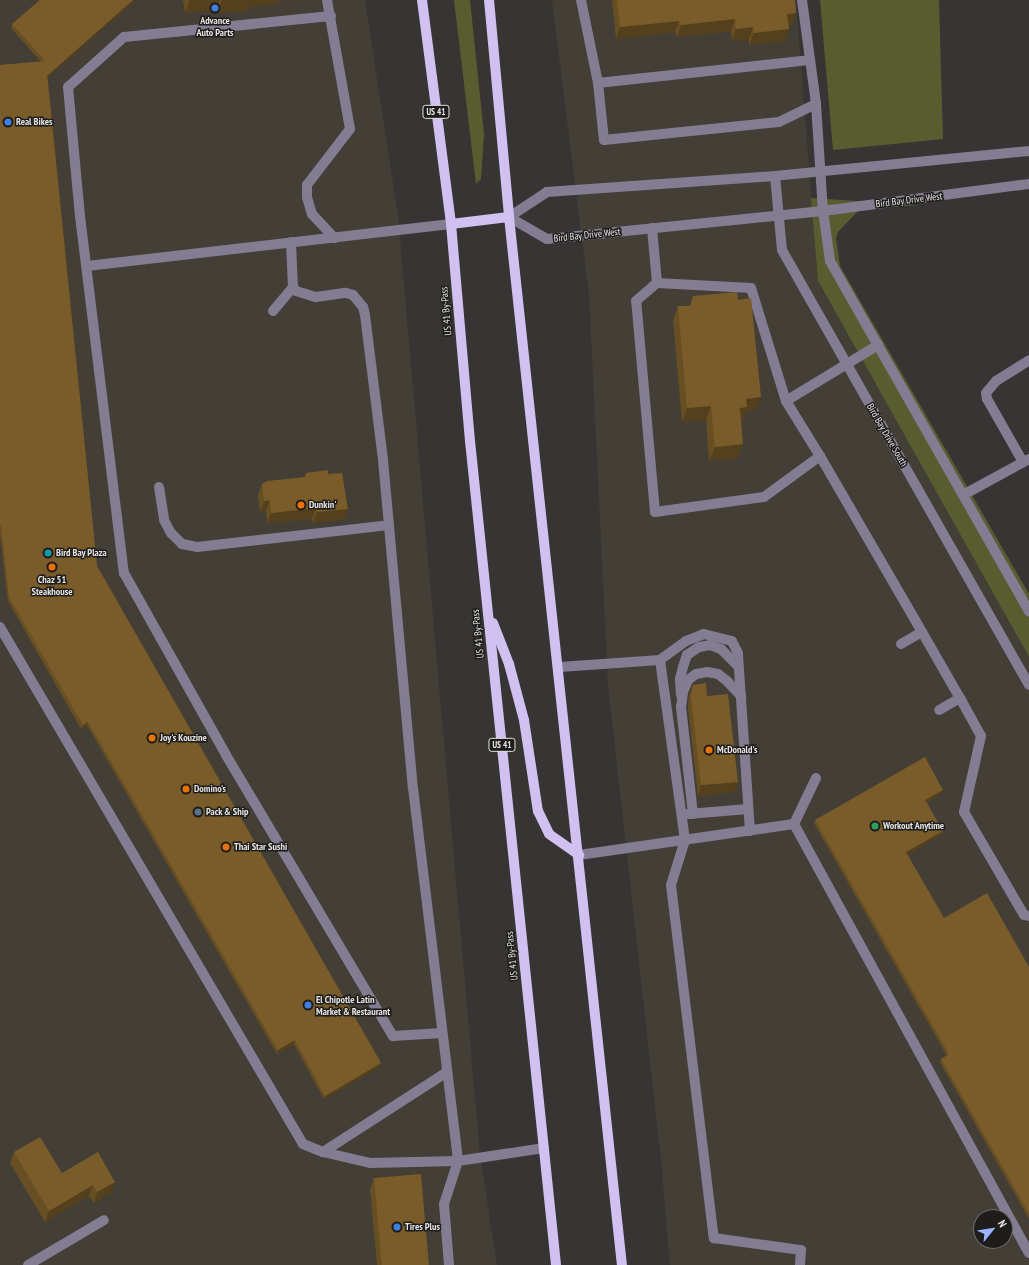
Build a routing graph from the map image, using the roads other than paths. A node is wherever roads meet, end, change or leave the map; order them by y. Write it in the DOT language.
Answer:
graph roads {
  1 [pos="327,0"];
  2 [pos="422,0"];
  3 [pos="488,0"];
  4 [pos="581,0"];
  5 [pos="802,0"];
  6 [pos="331,16"];
  7 [pos="809,60"];
  8 [pos="598,83"];
  9 [pos="816,104"];
  10 [pos="1029,151"];
  11 [pos="821,171"];
  12 [pos="775,176"];
  13 [pos="1029,184"];
  14 [pos="823,211"];
  15 [pos="778,216"];
  16 [pos="509,217"];
  17 [pos="451,224"];
  18 [pos="652,228"];
  19 [pos="334,238"];
  20 [pos="291,242"];
  21 [pos="87,266"];
  22 [pos="657,283"];
  23 [pos="293,287"];
  24 [pos="274,311"];
  25 [pos="878,345"];
  26 [pos="1029,360"];
  27 [pos="846,364"];
  28 [pos="786,401"];
  29 [pos="820,456"];
  30 [pos="1026,460"];
  31 [pos="159,487"];
  32 [pos="963,495"];
  33 [pos="389,524"];
  34 [pos="488,610"];
  35 [pos="1029,611"];
  36 [pos="0,627"];
  37 [pos="922,632"];
  38 [pos="900,644"];
  39 [pos="660,660"];
  40 [pos="560,666"];
  41 [pos="739,668"];
  42 [pos="1029,685"];
  43 [pos="741,696"];
  44 [pos="960,698"];
  45 [pos="681,707"];
  46 [pos="939,710"];
  47 [pos="816,778"];
  48 [pos="748,809"];
  49 [pos="693,814"];
  50 [pos="682,815"];
  51 [pos="794,824"];
  52 [pos="750,831"];
  53 [pos="685,840"];
  54 [pos="579,855"];
  55 [pos="1029,916"];
  56 [pos="442,1033"];
  57 [pos="447,1072"];
  58 [pos="544,1148"];
  59 [pos="323,1152"];
  60 [pos="458,1161"];
  61 [pos="104,1220"];
  62 [pos="1029,1253"];
  63 [pos="28,1265"];
  64 [pos="449,1265"];
  65 [pos="556,1265"];
  66 [pos="622,1265"];
  67 [pos="800,1265"];
  1 -- 6 [label="street"];
  2 -- 17 [label="main road, US 41 By-Pass / US 41"];
  3 -- 16 [label="main road"];
  4 -- 8 [label="street"];
  5 -- 7 [label="street"];
  6 -- 19 [label="street"];
  6 -- 21 [label="street"];
  7 -- 8 [label="street"];
  7 -- 9 [label="street"];
  8 -- 9 [label="street"];
  9 -- 11 [label="street"];
  10 -- 11 [label="street"];
  11 -- 12 [label="street"];
  11 -- 14 [label="street"];
  12 -- 15 [label="street, Bird Bay Drive South"];
  12 -- 16 [label="street"];
  13 -- 14 [label="street, Bird Bay Drive West"];
  14 -- 15 [label="street, Bird Bay Drive West"];
  14 -- 25 [label="street"];
  15 -- 18 [label="street, Bird Bay Drive West"];
  15 -- 27 [label="street, Bird Bay Drive South"];
  16 -- 17 [label="main road"];
  16 -- 18 [label="street, Bird Bay Drive West"];
  16 -- 40 [label="main road"];
  17 -- 19 [label="street"];
  17 -- 34 [label="main road, US 41 By-Pass / US 41"];
  18 -- 22 [label="street"];
  19 -- 20 [label="street"];
  20 -- 21 [label="street"];
  20 -- 23 [label="street"];
  21 -- 56 [label="street"];
  22 -- 28 [label="street"];
  22 -- 29 [label="street"];
  23 -- 24 [label="street"];
  23 -- 33 [label="street"];
  25 -- 27 [label="street"];
  25 -- 32 [label="street"];
  26 -- 30 [label="street"];
  27 -- 28 [label="street"];
  27 -- 42 [label="street, Bird Bay Drive South"];
  28 -- 29 [label="street"];
  29 -- 37 [label="street"];
  30 -- 32 [label="street"];
  31 -- 33 [label="street"];
  32 -- 35 [label="street"];
  33 -- 56 [label="street"];
  34 -- 54 [label="main road"];
  34 -- 58 [label="main road, US 41 By-Pass / US 41"];
  36 -- 59 [label="street"];
  37 -- 38 [label="street"];
  37 -- 44 [label="street"];
  39 -- 40 [label="street"];
  39 -- 41 [label="street"];
  39 -- 50 [label="street"];
  40 -- 54 [label="main road"];
  41 -- 43 [label="street"];
  41 -- 45 [label="street"];
  43 -- 45 [label="street"];
  43 -- 48 [label="street"];
  44 -- 46 [label="street"];
  44 -- 55 [label="street"];
  45 -- 49 [label="street"];
  47 -- 51 [label="street"];
  48 -- 49 [label="street"];
  48 -- 52 [label="street"];
  49 -- 50 [label="street"];
  50 -- 53 [label="street"];
  51 -- 52 [label="street"];
  51 -- 62 [label="street"];
  52 -- 53 [label="street"];
  53 -- 54 [label="street"];
  53 -- 67 [label="street"];
  54 -- 66 [label="main road"];
  56 -- 57 [label="street"];
  57 -- 59 [label="street"];
  57 -- 60 [label="street"];
  58 -- 60 [label="street"];
  58 -- 65 [label="main road, US 41 By-Pass / US 41"];
  59 -- 60 [label="street"];
  60 -- 64 [label="street"];
  61 -- 63 [label="street"];
}
